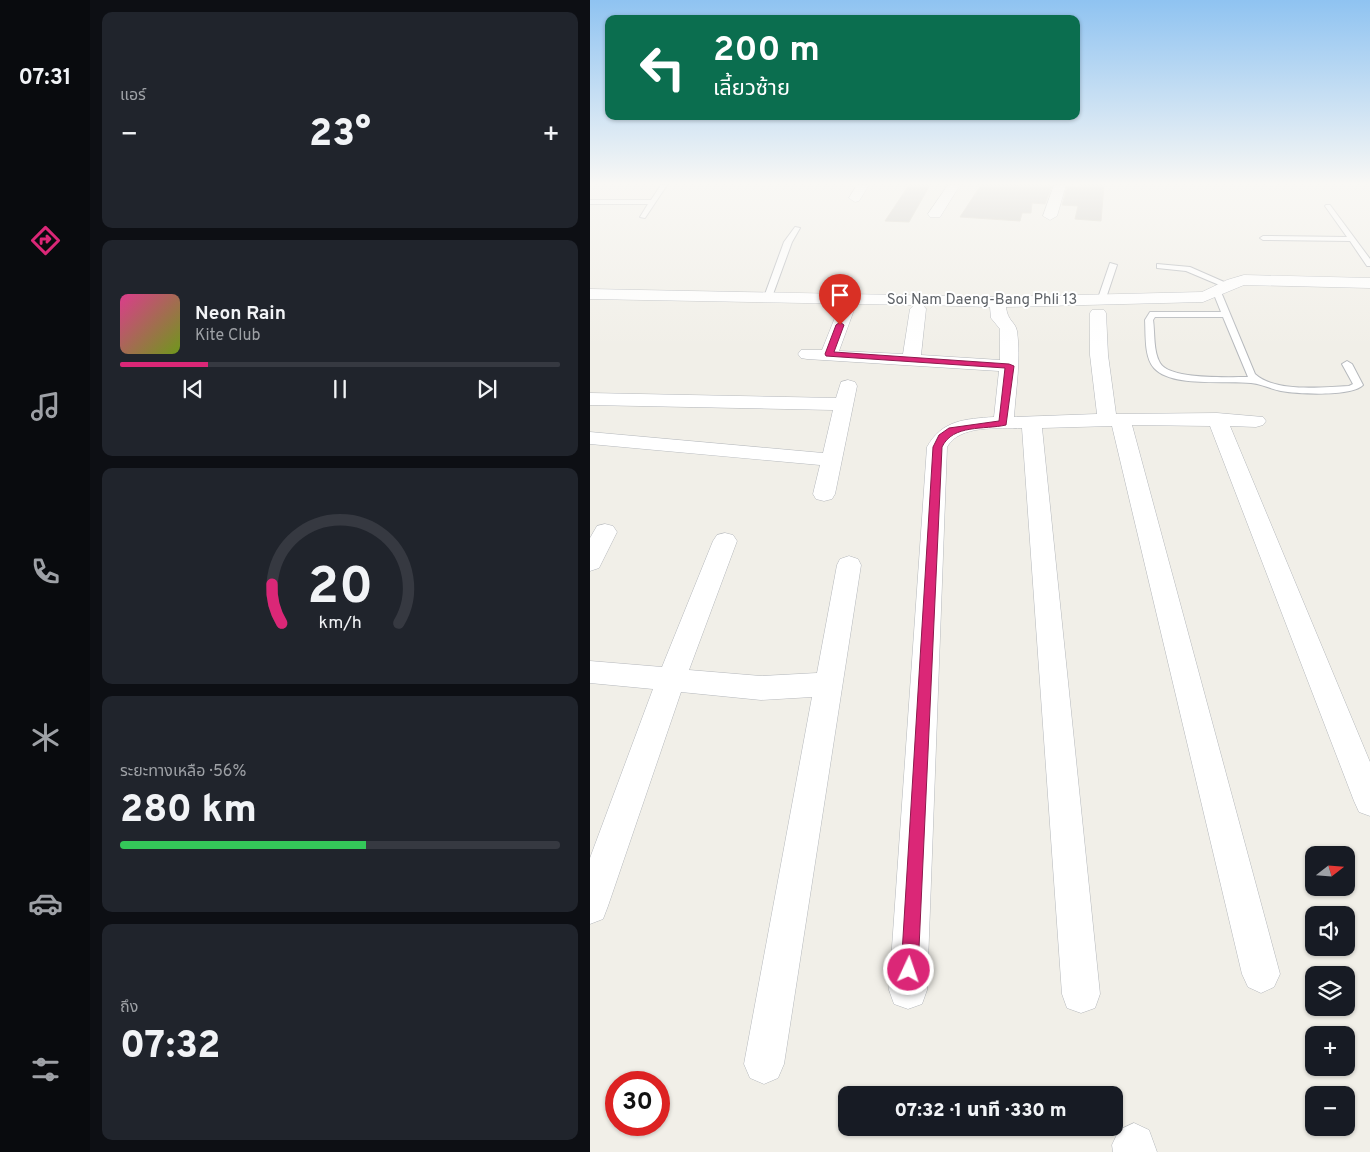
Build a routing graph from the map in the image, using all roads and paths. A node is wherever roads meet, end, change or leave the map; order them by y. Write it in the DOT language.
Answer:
graph roads {
  1 [pos="790,239"];
  2 [pos="1331,239"];
  3 [pos="1352,239"];
  4 [pos="1113,264"];
  5 [pos="1370,264"];
  6 [pos="1160,266"];
  7 [pos="1370,284"];
  8 [pos="1222,289"];
  9 [pos="590,294"];
  10 [pos="768,297"];
  11 [pos="998,302"];
  12 [pos="1022,302"];
  13 [pos="1100,307"];
  14 [pos="918,309"];
  15 [pos="846,310"];
  16 [pos="1226,315"];
  17 [pos="1008,328"];
  18 [pos="807,354"];
  19 [pos="829,354"];
  20 [pos="912,360"];
  21 [pos="1347,364"];
  22 [pos="1009,366"];
  23 [pos="1254,380"];
  24 [pos="590,399"];
  25 [pos="1114,419"];
  26 [pos="1217,419"];
  27 [pos="1256,421"];
  28 [pos="1017,423"];
  29 [pos="590,438"];
  30 [pos="832,460"];
  31 [pos="824,494"];
  32 [pos="605,532"];
  33 [pos="725,541"];
  34 [pos="590,562"];
  35 [pos="849,565"];
  36 [pos="590,672"];
  37 [pos="671,680"];
  38 [pos="829,684"];
  39 [pos="1370,801"];
  40 [pos="590,906"];
  41 [pos="1261,974"];
  42 [pos="908,990"];
  43 [pos="1080,994"];
  44 [pos="764,1064"];
  1 -- 10 [label="lane"];
  2 -- 3 [label="lane"];
  3 -- 5 [label="lane"];
  4 -- 13 [label="lane"];
  6 -- 8 [label="lane"];
  7 -- 8 [label="street, Soi Nam Daeng-Bang Phli 13"];
  8 -- 13 [label="street, Soi Nam Daeng-Bang Phli 13"];
  8 -- 16 [label="lane"];
  9 -- 10 [label="street, Soi Nam Daeng-Bang Phli 13"];
  10 -- 11 [label="street, Soi Nam Daeng-Bang Phli 13"];
  11 -- 12 [label="street, Soi Nam Daeng-Bang Phli 13"];
  11 -- 17 [label="street"];
  12 -- 13 [label="street, Soi Nam Daeng-Bang Phli 13"];
  12 -- 17 [label="street"];
  13 -- 25 [label="street"];
  14 -- 20 [label="street"];
  15 -- 19 [label="street"];
  16 -- 23 [label="lane"];
  16 -- 23 [label="lane"];
  17 -- 22 [label="street"];
  18 -- 19 [label="street"];
  19 -- 20 [label="street"];
  20 -- 22 [label="street"];
  21 -- 23 [label="lane"];
  22 -- 28 [label="street"];
  24 -- 30 [label="street"];
  25 -- 26 [label="street"];
  25 -- 28 [label="street"];
  25 -- 41 [label="street"];
  26 -- 27 [label="street"];
  26 -- 39 [label="street"];
  28 -- 42 [label="street"];
  28 -- 43 [label="street"];
  29 -- 30 [label="street"];
  30 -- 31 [label="street"];
  32 -- 34 [label="street"];
  33 -- 37 [label="street"];
  35 -- 38 [label="street"];
  36 -- 37 [label="street"];
  37 -- 38 [label="street"];
  37 -- 40 [label="street"];
  38 -- 44 [label="street"];
}
